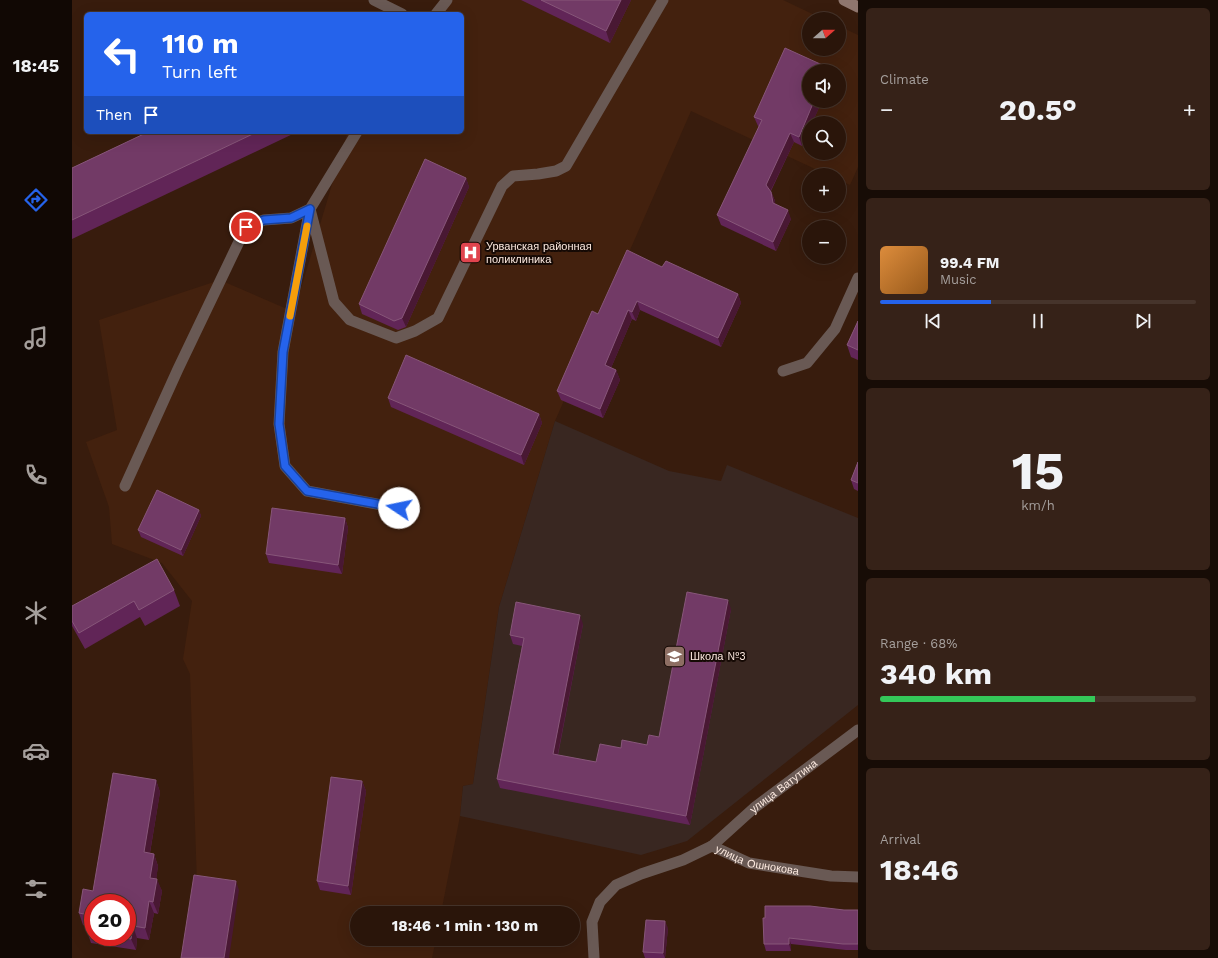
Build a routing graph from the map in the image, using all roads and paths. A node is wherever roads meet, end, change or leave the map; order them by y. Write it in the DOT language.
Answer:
graph roads {
  1 [pos="374,0"];
  2 [pos="447,0"];
  3 [pos="663,0"];
  4 [pos="844,0"];
  5 [pos="858,7"];
  6 [pos="398,12"];
  7 [pos="438,12"];
  8 [pos="356,134"];
  9 [pos="310,209"];
  10 [pos="858,278"];
  11 [pos="783,371"];
  12 [pos="125,486"];
  13 [pos="414,511"];
  14 [pos="858,730"];
  15 [pos="712,846"];
  16 [pos="858,877"];
  17 [pos="594,958"];
  1 -- 6 [label="street"];
  2 -- 7 [label="street"];
  3 -- 9 [label="street"];
  4 -- 5 [label="main road"];
  8 -- 9 [label="street"];
  9 -- 12 [label="street"];
  9 -- 13 [label="street"];
  10 -- 11 [label="street"];
  14 -- 15 [label="street, улица Ватутина"];
  15 -- 16 [label="street, улица Ошнокова"];
  15 -- 17 [label="street, улица Ошнокова"];
}
